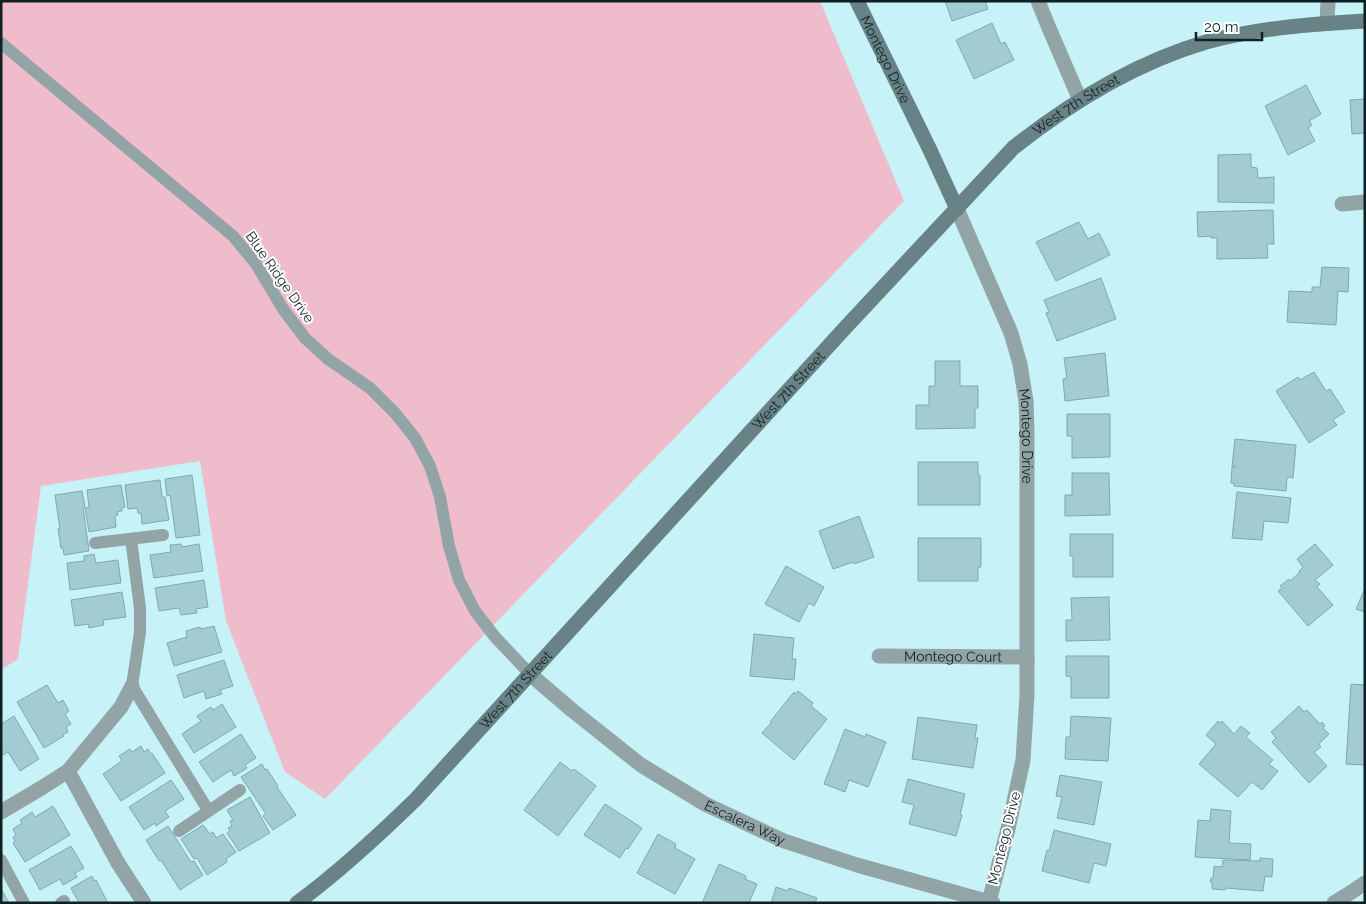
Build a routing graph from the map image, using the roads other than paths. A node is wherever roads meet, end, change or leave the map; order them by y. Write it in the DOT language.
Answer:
graph roads {
  1 [pos="857,1"];
  2 [pos="1038,1"];
  3 [pos="1328,1"];
  4 [pos="1365,21"];
  5 [pos="1327,23"];
  6 [pos="1,43"];
  7 [pos="1080,100"];
  8 [pos="1365,202"];
  9 [pos="1342,204"];
  10 [pos="957,209"];
  11 [pos="162,535"];
  12 [pos="131,540"];
  13 [pos="94,542"];
  14 [pos="879,656"];
  15 [pos="1027,657"];
  16 [pos="531,674"];
  17 [pos="132,686"];
  18 [pos="68,771"];
  19 [pos="240,790"];
  20 [pos="208,810"];
  21 [pos="1,812"];
  22 [pos="180,831"];
  23 [pos="1,860"];
  24 [pos="1365,882"];
  25 [pos="1350,899"];
  26 [pos="991,902"];
  27 [pos="24,903"];
  28 [pos="144,903"];
  29 [pos="297,903"];
  30 [pos="1334,903"];
  1 -- 10 [label="main road, Montego Drive"];
  2 -- 7 [label="street"];
  3 -- 5 [label="street"];
  4 -- 5 [label="main road, West 7th Street"];
  5 -- 7 [label="main road, West 7th Street"];
  6 -- 16 [label="lane, Blue Ridge Drive"];
  7 -- 10 [label="main road, West 7th Street"];
  8 -- 9 [label="street"];
  10 -- 15 [label="street, Montego Drive"];
  10 -- 16 [label="main road, West 7th Street"];
  11 -- 12 [label="lane"];
  12 -- 13 [label="lane"];
  12 -- 17 [label="lane"];
  14 -- 15 [label="street, Montego Court"];
  15 -- 26 [label="street, Montego Drive"];
  16 -- 26 [label="street, Escalera Way"];
  16 -- 29 [label="main road, West 7th Street"];
  17 -- 18 [label="street"];
  17 -- 20 [label="lane"];
  18 -- 21 [label="street"];
  18 -- 28 [label="street"];
  19 -- 20 [label="lane"];
  20 -- 22 [label="lane"];
  23 -- 27 [label="lane"];
  24 -- 25 [label="street"];
  25 -- 30 [label="street"];
}
